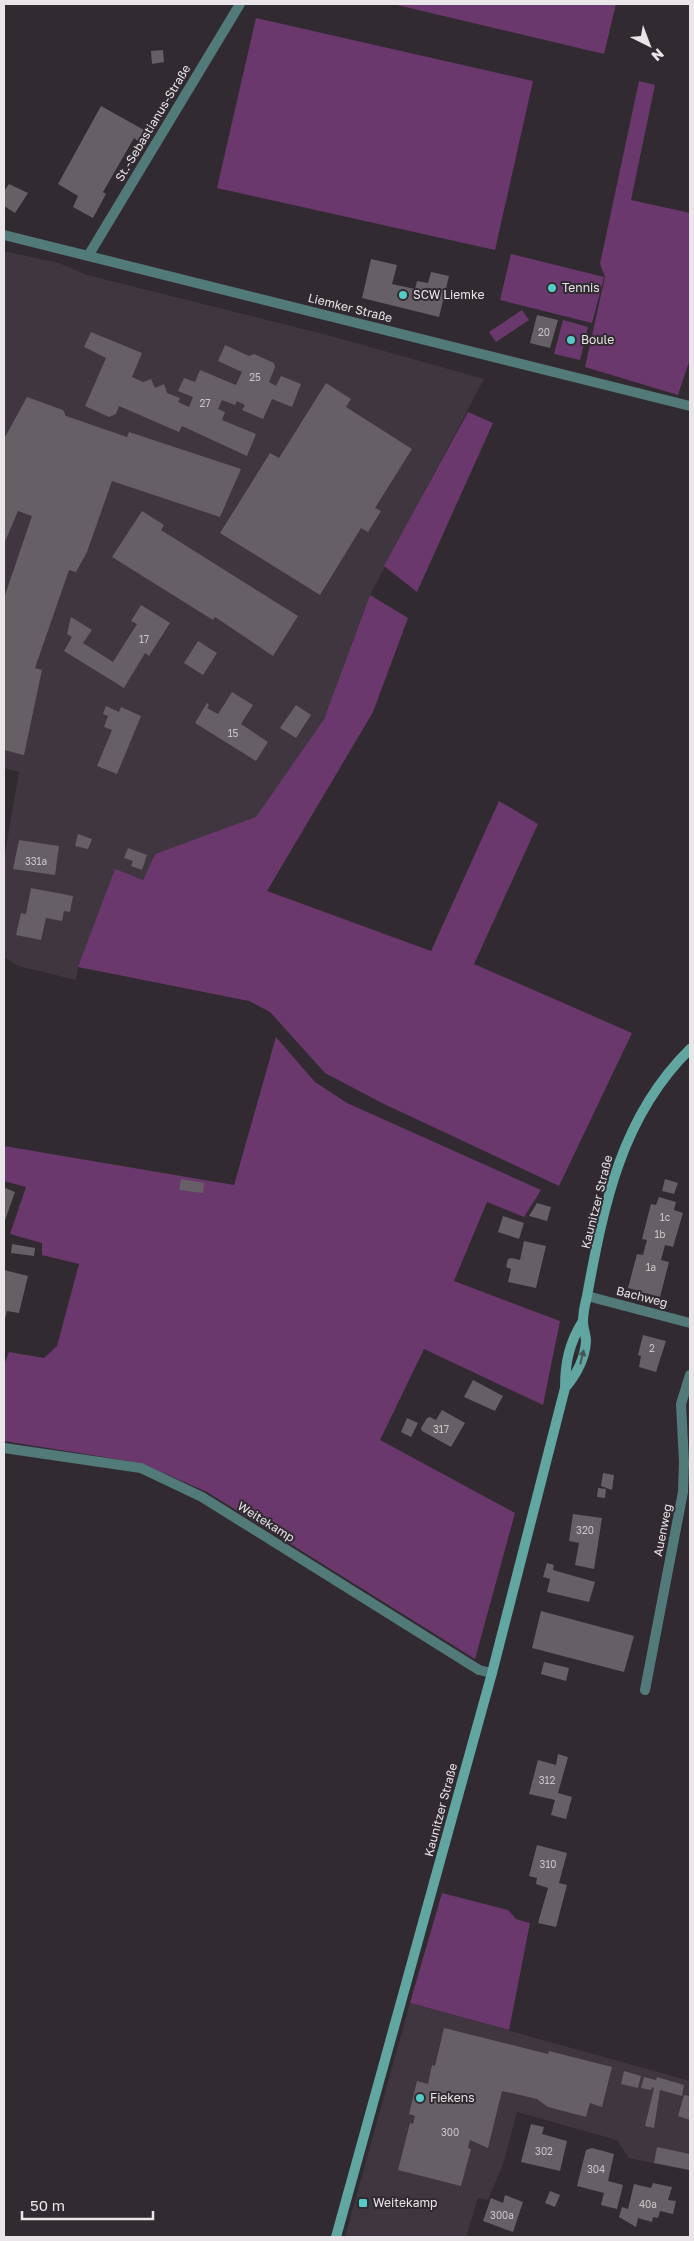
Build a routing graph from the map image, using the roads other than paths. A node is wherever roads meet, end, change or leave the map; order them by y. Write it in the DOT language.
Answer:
graph roads {
  1 [pos="240,4"];
  2 [pos="4,235"];
  3 [pos="88,256"];
  4 [pos="690,406"];
  5 [pos="690,1049"];
  6 [pos="587,1296"];
  7 [pos="690,1323"];
  8 [pos="690,1374"];
  9 [pos="4,1448"];
  10 [pos="492,1673"];
  11 [pos="645,1690"];
  12 [pos="336,2237"];
  1 -- 3 [label="street, St.-Sebastianus-Straße"];
  2 -- 3 [label="street, Liemker Straße"];
  3 -- 4 [label="street, Liemker Straße"];
  5 -- 6 [label="street, Kaunitzer Straße"];
  6 -- 7 [label="street, Bachweg"];
  6 -- 10 [label="street, Kaunitzer Straße"];
  8 -- 11 [label="street, Auenweg"];
  9 -- 10 [label="street, Weitekamp"];
  10 -- 12 [label="street, Kaunitzer Straße"];
}
